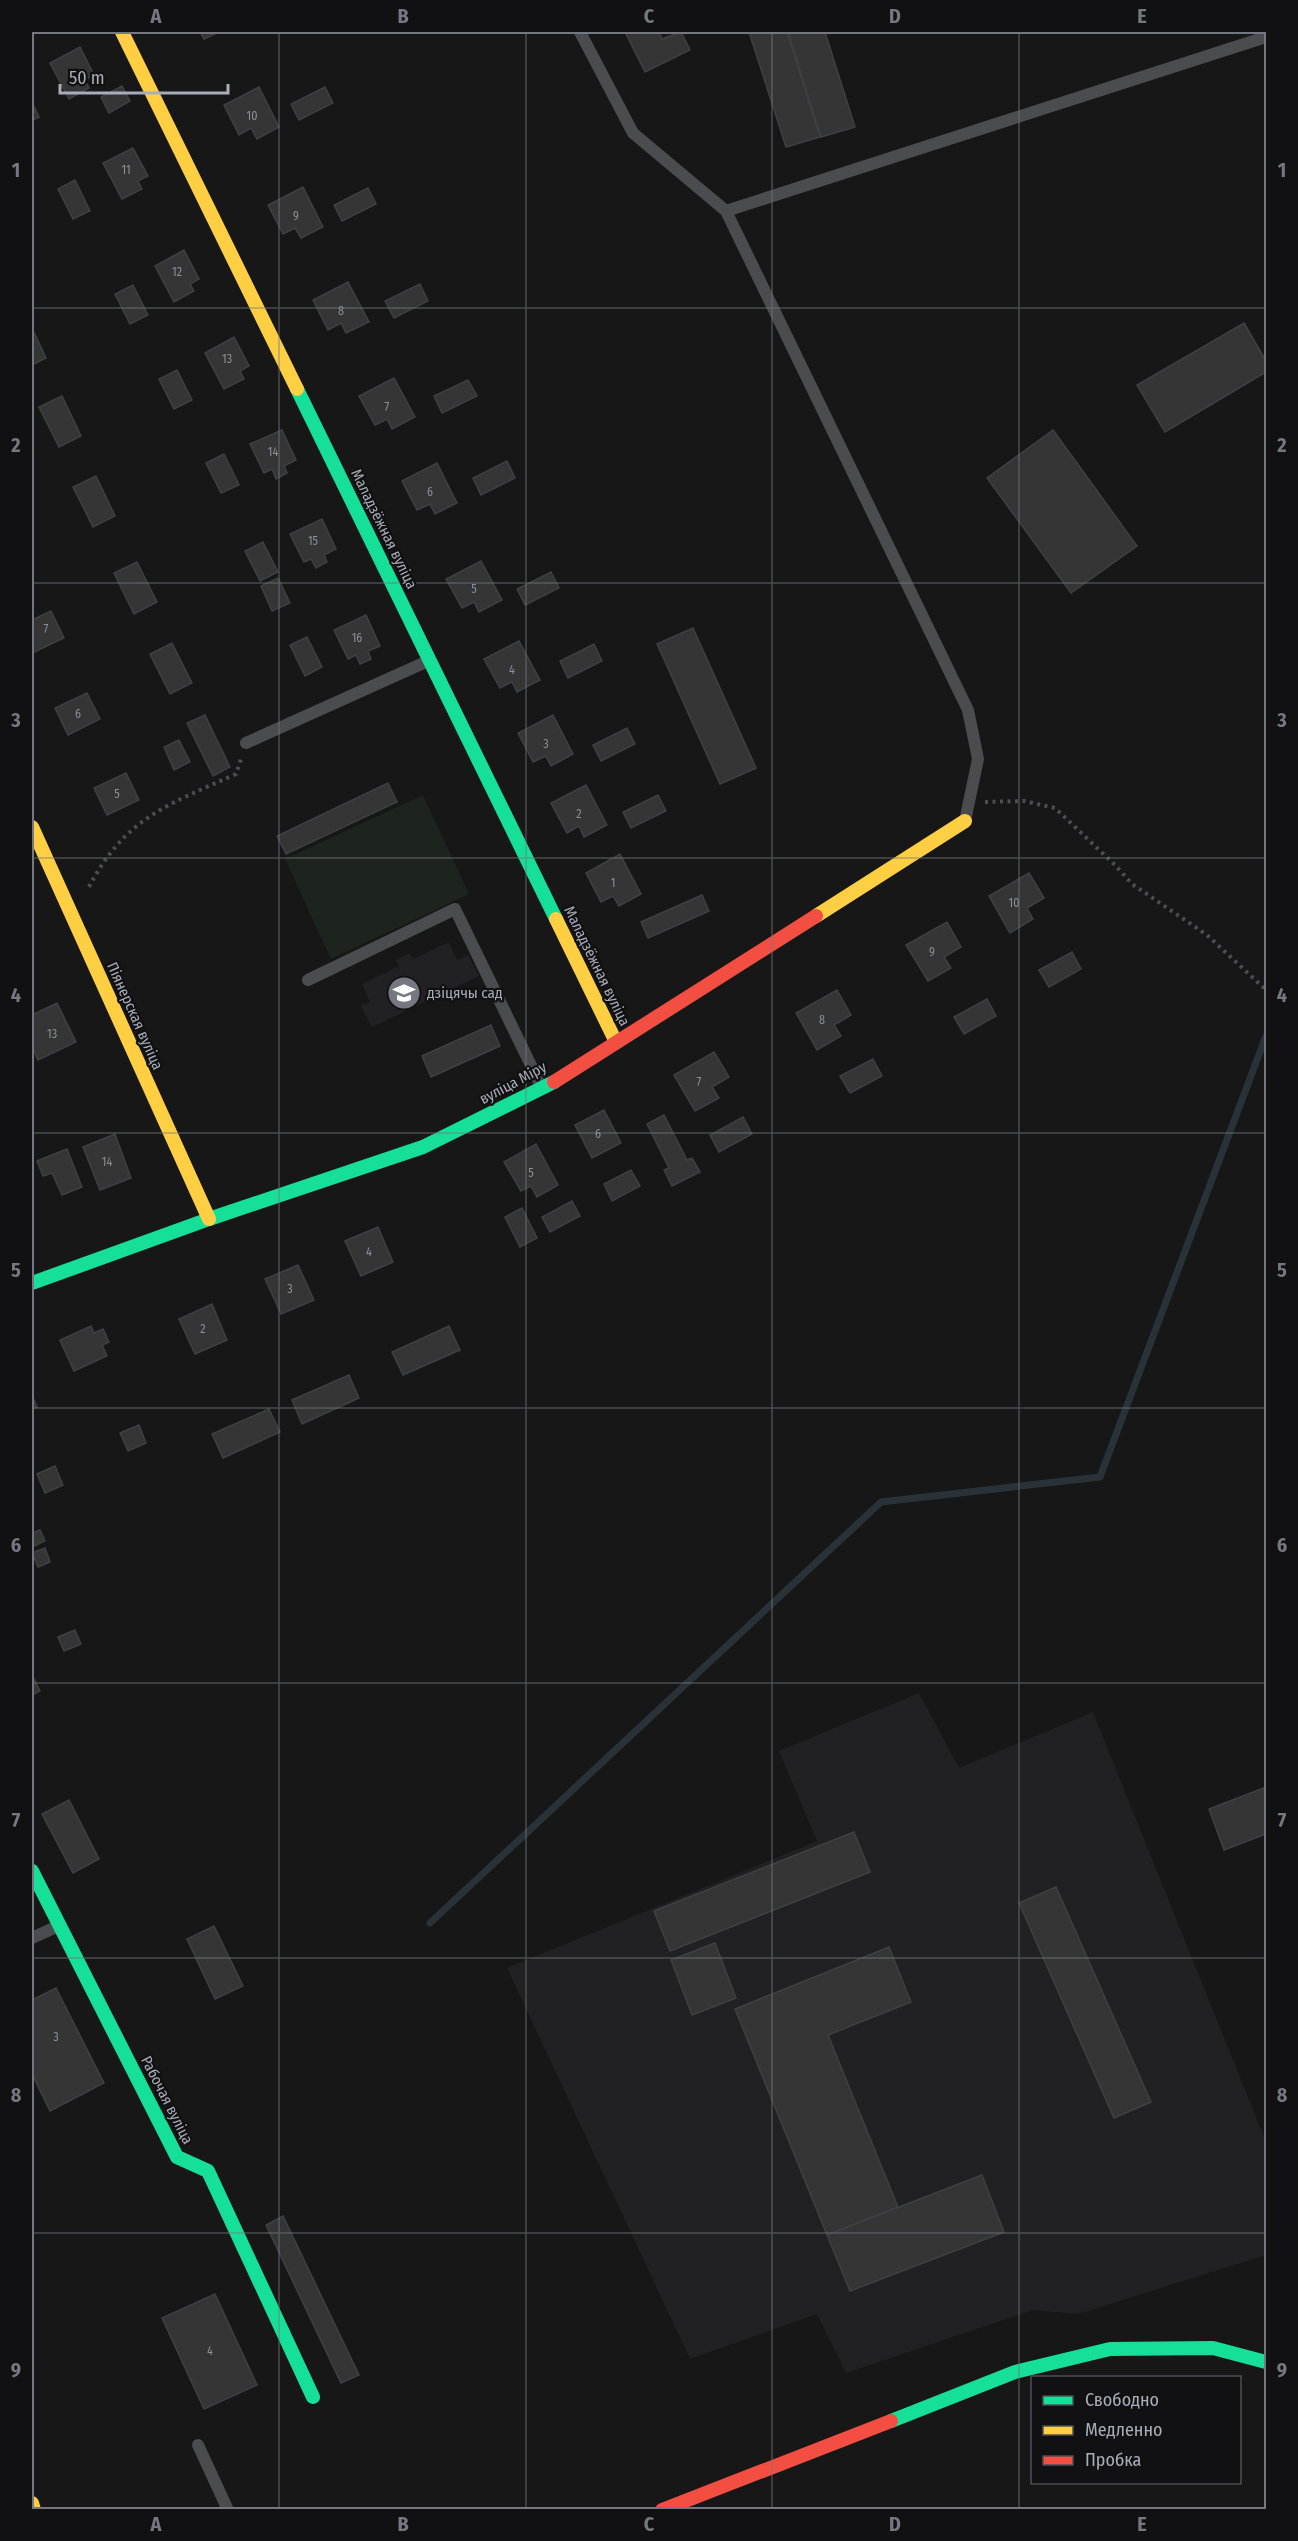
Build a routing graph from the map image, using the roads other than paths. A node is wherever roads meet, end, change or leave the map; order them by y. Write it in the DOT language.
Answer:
graph roads {
  1 [pos="122,32"];
  2 [pos="580,32"];
  3 [pos="1266,37"];
  4 [pos="726,212"];
  5 [pos="429,660"];
  6 [pos="246,744"];
  7 [pos="965,821"];
  8 [pos="32,827"];
  9 [pos="308,980"];
  10 [pos="616,1042"];
  11 [pos="543,1089"];
  12 [pos="209,1219"];
  13 [pos="32,1283"];
  14 [pos="32,1870"];
  15 [pos="60,1926"];
  16 [pos="32,1938"];
  17 [pos="1266,2362"];
  18 [pos="313,2397"];
  19 [pos="198,2445"];
  20 [pos="32,2503"];
  21 [pos="34,2510"];
  22 [pos="228,2510"];
  23 [pos="662,2510"];
  1 -- 5 [label="street, Маладзёжная вуліца"];
  2 -- 4 [label="lane"];
  3 -- 4 [label="lane"];
  4 -- 7 [label="lane"];
  5 -- 6 [label="lane"];
  5 -- 10 [label="street, Маладзёжная вуліца"];
  7 -- 10 [label="street, вуліца Міру"];
  8 -- 12 [label="street, Піянерская вуліца"];
  9 -- 11 [label="lane"];
  10 -- 11 [label="street, вуліца Міру"];
  11 -- 12 [label="street, вуліца Міру"];
  12 -- 13 [label="street, вуліца Міру"];
  14 -- 15 [label="street, Рабочая вуліца"];
  15 -- 16 [label="lane"];
  15 -- 18 [label="street, Рабочая вуліца"];
  17 -- 23 [label="street"];
  19 -- 22 [label="lane"];
  20 -- 21 [label="street"];
}
